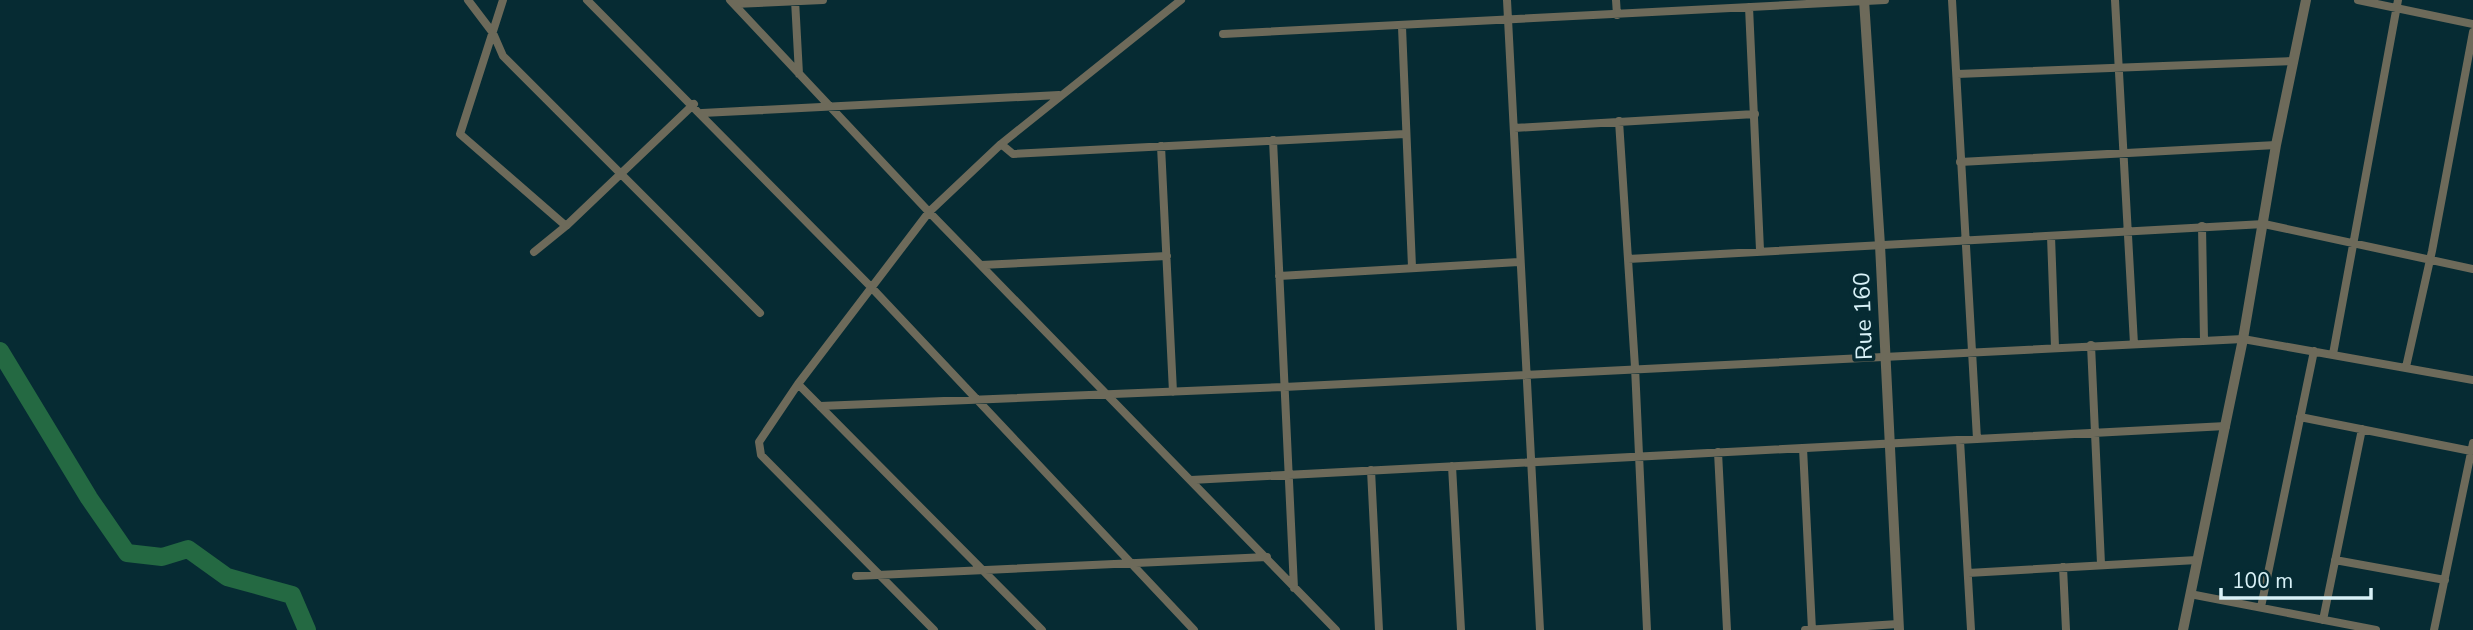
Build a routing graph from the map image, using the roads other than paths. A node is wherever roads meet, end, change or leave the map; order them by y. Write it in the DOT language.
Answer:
graph roads {
  1 [pos="469,0"];
  2 [pos="503,0"];
  3 [pos="587,0"];
  4 [pos="823,0"];
  5 [pos="1181,0"];
  6 [pos="1507,0"];
  7 [pos="1616,0"];
  8 [pos="1885,0"];
  9 [pos="1952,0"];
  10 [pos="2115,0"];
  11 [pos="2306,0"];
  12 [pos="2358,0"];
  13 [pos="795,1"];
  14 [pos="1864,1"];
  15 [pos="732,2"];
  16 [pos="2397,4"];
  17 [pos="1749,7"];
  18 [pos="1616,15"];
  19 [pos="1509,20"];
  20 [pos="2473,24"];
  21 [pos="1402,27"];
  22 [pos="2473,32"];
  23 [pos="493,33"];
  24 [pos="1223,34"];
  25 [pos="2294,61"];
  26 [pos="2118,67"];
  27 [pos="799,74"];
  28 [pos="1957,74"];
  29 [pos="1060,95"];
  30 [pos="2461,95"];
  31 [pos="2473,97"];
  32 [pos="694,104"];
  33 [pos="831,108"];
  34 [pos="702,113"];
  35 [pos="1755,114"];
  36 [pos="1619,121"];
  37 [pos="1514,128"];
  38 [pos="1405,134"];
  39 [pos="1273,140"];
  40 [pos="1002,144"];
  41 [pos="2276,145"];
  42 [pos="1161,146"];
  43 [pos="2123,153"];
  44 [pos="1960,162"];
  45 [pos="623,172"];
  46 [pos="929,212"];
  47 [pos="2264,224"];
  48 [pos="566,226"];
  49 [pos="2202,226"];
  50 [pos="2126,231"];
  51 [pos="2051,236"];
  52 [pos="1965,239"];
  53 [pos="2353,243"];
  54 [pos="1880,245"];
  55 [pos="1760,250"];
  56 [pos="534,252"];
  57 [pos="1167,256"];
  58 [pos="1628,259"];
  59 [pos="2430,259"];
  60 [pos="1519,262"];
  61 [pos="981,265"];
  62 [pos="1412,267"];
  63 [pos="2473,269"];
  64 [pos="1279,276"];
  65 [pos="871,287"];
  66 [pos="760,313"];
  67 [pos="2243,339"];
  68 [pos="2204,340"];
  69 [pos="2134,344"];
  70 [pos="2091,345"];
  71 [pos="2055,347"];
  72 [pos="2314,351"];
  73 [pos="1970,352"];
  74 [pos="2333,354"];
  75 [pos="1884,357"];
  76 [pos="1635,367"];
  77 [pos="2406,367"];
  78 [pos="1525,374"];
  79 [pos="2473,380"];
  80 [pos="798,384"];
  81 [pos="1284,387"];
  82 [pos="1174,392"];
  83 [pos="1109,396"];
  84 [pos="977,398"];
  85 [pos="820,406"];
  86 [pos="2300,417"];
  87 [pos="2226,426"];
  88 [pos="2362,429"];
  89 [pos="2095,432"];
  90 [pos="1977,439"];
  91 [pos="1960,440"];
  92 [pos="1888,442"];
  93 [pos="2472,447"];
  94 [pos="1803,448"];
  95 [pos="1718,452"];
  96 [pos="1638,456"];
  97 [pos="1530,460"];
  98 [pos="1452,466"];
  99 [pos="1371,471"];
  100 [pos="1289,475"];
  101 [pos="1191,480"];
  102 [pos="1267,557"];
  103 [pos="2197,560"];
  104 [pos="2336,560"];
  105 [pos="2101,564"];
  106 [pos="1135,565"];
  107 [pos="2063,567"];
  108 [pos="983,571"];
  109 [pos="1968,573"];
  110 [pos="880,575"];
  111 [pos="856,576"];
  112 [pos="2445,580"];
  113 [pos="1294,588"];
  114 [pos="2190,594"];
  115 [pos="2261,607"];
  116 [pos="2323,620"];
  117 [pos="1898,627"];
  118 [pos="2352,628"];
  119 [pos="1812,629"];
  120 [pos="933,630"];
  121 [pos="1041,630"];
  122 [pos="1194,630"];
  123 [pos="1336,630"];
  124 [pos="1379,630"];
  125 [pos="1461,630"];
  126 [pos="1540,630"];
  127 [pos="1647,630"];
  128 [pos="1727,630"];
  129 [pos="1805,630"];
  130 [pos="1971,630"];
  131 [pos="2066,630"];
  132 [pos="2183,630"];
  133 [pos="2376,630"];
  134 [pos="2434,630"];
  1 -- 23 [label="street"];
  2 -- 23 [label="street"];
  3 -- 32 [label="street"];
  4 -- 13 [label="street"];
  5 -- 29 [label="street"];
  6 -- 19 [label="street"];
  7 -- 18 [label="street"];
  8 -- 14 [label="street"];
  9 -- 28 [label="street"];
  10 -- 26 [label="street"];
  11 -- 25 [label="street"];
  12 -- 16 [label="street"];
  13 -- 15 [label="street"];
  13 -- 27 [label="street"];
  14 -- 17 [label="street"];
  14 -- 54 [label="street, Rue 160"];
  15 -- 27 [label="street"];
  16 -- 20 [label="street"];
  16 -- 53 [label="street"];
  17 -- 18 [label="street"];
  17 -- 35 [label="street"];
  18 -- 19 [label="street"];
  19 -- 21 [label="street"];
  19 -- 37 [label="street"];
  21 -- 24 [label="street"];
  21 -- 38 [label="street"];
  22 -- 30 [label="street"];
  23 -- 45 [label="street"];
  23 -- 48 [label="street"];
  25 -- 26 [label="street"];
  25 -- 41 [label="street"];
  26 -- 28 [label="street"];
  26 -- 43 [label="street"];
  27 -- 33 [label="street"];
  28 -- 44 [label="street"];
  29 -- 33 [label="street"];
  29 -- 40 [label="street"];
  30 -- 31 [label="street"];
  30 -- 59 [label="street"];
  32 -- 34 [label="street"];
  32 -- 45 [label="street"];
  33 -- 34 [label="street"];
  33 -- 46 [label="street"];
  34 -- 65 [label="street"];
  35 -- 36 [label="street"];
  35 -- 55 [label="street"];
  36 -- 37 [label="street"];
  36 -- 58 [label="street"];
  37 -- 60 [label="street"];
  38 -- 39 [label="street"];
  38 -- 62 [label="street"];
  39 -- 42 [label="street"];
  39 -- 64 [label="street"];
  40 -- 42 [label="street"];
  40 -- 46 [label="street"];
  41 -- 43 [label="street"];
  41 -- 47 [label="street"];
  42 -- 57 [label="street"];
  43 -- 44 [label="street"];
  43 -- 50 [label="street"];
  44 -- 52 [label="street"];
  45 -- 48 [label="street"];
  45 -- 66 [label="street"];
  46 -- 61 [label="street"];
  46 -- 65 [label="street"];
  47 -- 49 [label="street"];
  47 -- 53 [label="street"];
  47 -- 67 [label="street"];
  48 -- 56 [label="street"];
  49 -- 50 [label="street"];
  49 -- 68 [label="street"];
  50 -- 51 [label="street"];
  50 -- 69 [label="street"];
  51 -- 52 [label="street"];
  51 -- 71 [label="street"];
  52 -- 54 [label="street"];
  52 -- 73 [label="street"];
  53 -- 59 [label="street"];
  53 -- 74 [label="street"];
  54 -- 55 [label="street"];
  54 -- 75 [label="street, Rue 160"];
  55 -- 58 [label="street"];
  57 -- 61 [label="street"];
  57 -- 82 [label="street"];
  58 -- 76 [label="street"];
  59 -- 63 [label="street"];
  59 -- 77 [label="street"];
  60 -- 62 [label="street"];
  60 -- 78 [label="street"];
  61 -- 83 [label="street"];
  62 -- 64 [label="street"];
  64 -- 81 [label="street"];
  65 -- 80 [label="street"];
  65 -- 84 [label="street"];
  67 -- 68 [label="street"];
  67 -- 72 [label="street"];
  67 -- 87 [label="street"];
  68 -- 69 [label="street"];
  69 -- 70 [label="street"];
  70 -- 71 [label="street"];
  70 -- 89 [label="street"];
  71 -- 73 [label="street"];
  72 -- 74 [label="street"];
  72 -- 86 [label="street"];
  73 -- 75 [label="street"];
  73 -- 90 [label="street"];
  74 -- 77 [label="street"];
  75 -- 76 [label="street"];
  75 -- 92 [label="street, Rue 160"];
  76 -- 78 [label="street"];
  76 -- 96 [label="street"];
  77 -- 79 [label="street"];
  78 -- 81 [label="street"];
  78 -- 97 [label="street"];
  80 -- 85 [label="street"];
  80 -- 110 [label="street"];
  81 -- 82 [label="street"];
  81 -- 100 [label="street"];
  82 -- 83 [label="street"];
  83 -- 84 [label="street"];
  83 -- 101 [label="street"];
  84 -- 85 [label="street"];
  84 -- 106 [label="street"];
  85 -- 108 [label="street"];
  86 -- 88 [label="street"];
  86 -- 115 [label="street"];
  87 -- 89 [label="street"];
  87 -- 103 [label="street"];
  88 -- 93 [label="street"];
  88 -- 104 [label="street"];
  89 -- 90 [label="street"];
  89 -- 105 [label="street"];
  90 -- 91 [label="street"];
  91 -- 92 [label="street"];
  91 -- 109 [label="street"];
  92 -- 94 [label="street"];
  92 -- 117 [label="street, Rue 160"];
  93 -- 112 [label="street"];
  94 -- 95 [label="street"];
  94 -- 119 [label="street"];
  95 -- 96 [label="street"];
  95 -- 128 [label="street"];
  96 -- 97 [label="street"];
  96 -- 127 [label="street"];
  97 -- 98 [label="street"];
  97 -- 126 [label="street"];
  98 -- 99 [label="street"];
  98 -- 125 [label="street"];
  99 -- 100 [label="street"];
  99 -- 124 [label="street"];
  100 -- 101 [label="street"];
  100 -- 113 [label="street"];
  101 -- 102 [label="street"];
  102 -- 106 [label="street"];
  102 -- 113 [label="street"];
  103 -- 105 [label="street"];
  103 -- 114 [label="street"];
  104 -- 112 [label="street"];
  104 -- 116 [label="street"];
  105 -- 107 [label="street"];
  106 -- 108 [label="street"];
  106 -- 122 [label="street"];
  107 -- 109 [label="street"];
  107 -- 131 [label="street"];
  108 -- 110 [label="street"];
  108 -- 121 [label="street"];
  109 -- 130 [label="street"];
  110 -- 111 [label="street"];
  110 -- 120 [label="street"];
  112 -- 134 [label="street"];
  113 -- 123 [label="street"];
  114 -- 115 [label="street"];
  114 -- 132 [label="street"];
  115 -- 116 [label="street"];
  116 -- 118 [label="street"];
  117 -- 119 [label="street"];
  118 -- 133 [label="street"];
  119 -- 129 [label="street"];
}
